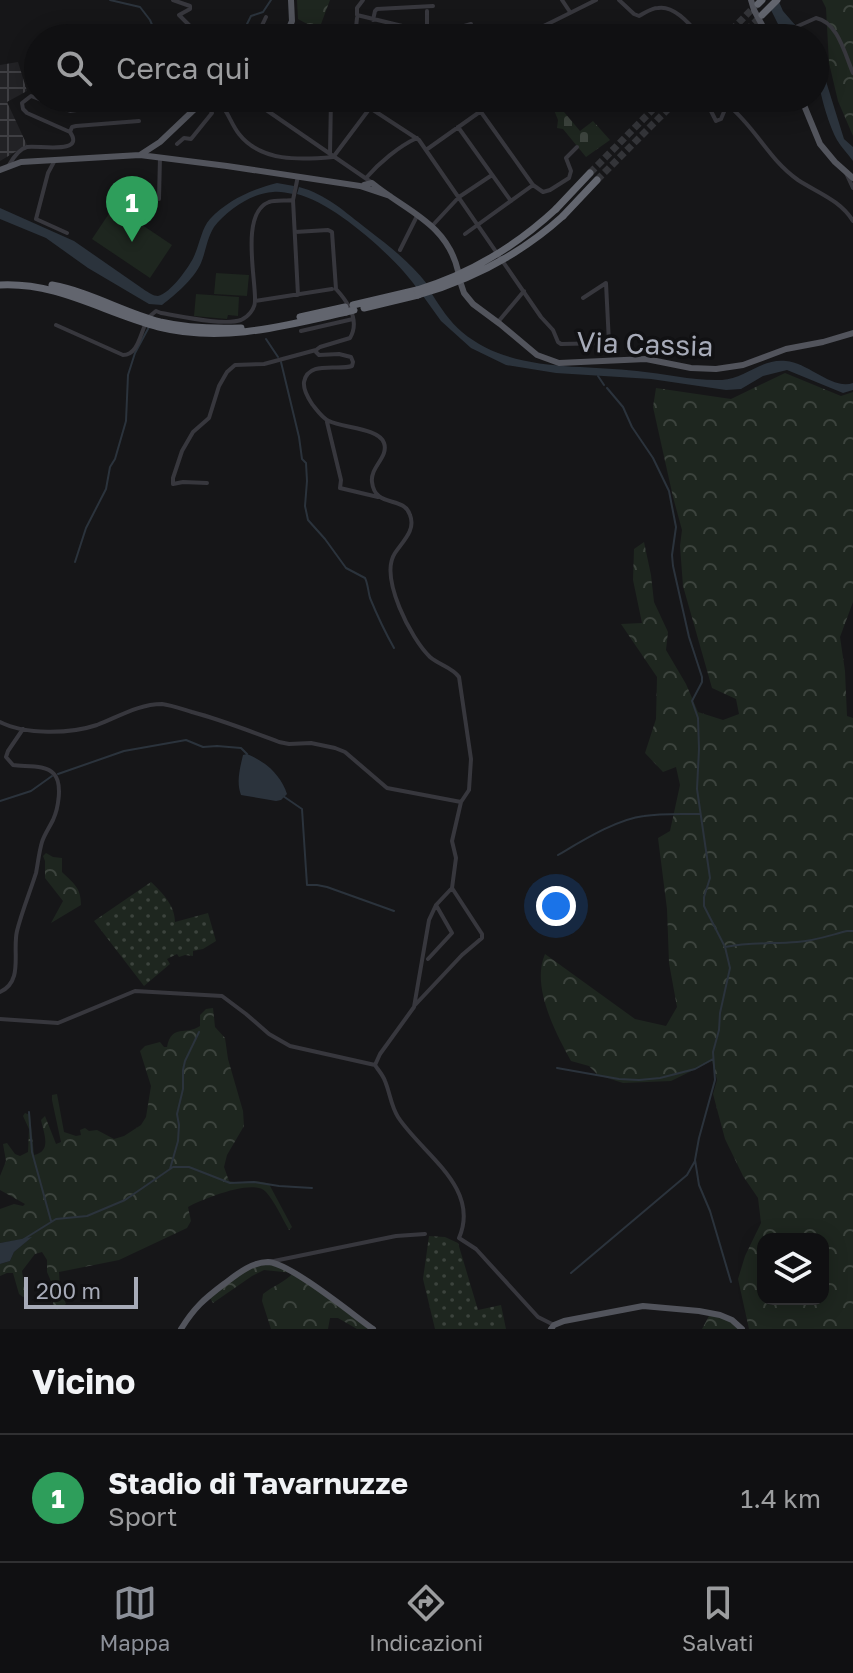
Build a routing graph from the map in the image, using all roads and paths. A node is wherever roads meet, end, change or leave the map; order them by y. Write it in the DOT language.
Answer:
graph roads {
  1 [pos="173,0"];
  2 [pos="291,0"];
  3 [pos="363,0"];
  4 [pos="562,0"];
  5 [pos="596,0"];
  6 [pos="619,0"];
  7 [pos="777,0"];
  8 [pos="757,1"];
  9 [pos="433,6"];
  10 [pos="427,11"];
  11 [pos="570,12"];
  12 [pos="762,15"];
  13 [pos="266,17"];
  14 [pos="357,18"];
  15 [pos="373,20"];
  16 [pos="188,24"];
  17 [pos="263,24"];
  18 [pos="291,24"];
  19 [pos="356,24"];
  20 [pos="386,24"];
  21 [pos="427,24"];
  22 [pos="550,24"];
  23 [pos="688,24"];
  24 [pos="764,24"];
  25 [pos="805,24"];
  26 [pos="829,24"];
  27 [pos="829,24"];
  28 [pos="853,73"];
  29 [pos="26,112"];
  30 [pos="191,112"];
  31 [pos="212,112"];
  32 [pos="226,112"];
  33 [pos="269,112"];
  34 [pos="331,112"];
  35 [pos="367,112"];
  36 [pos="376,112"];
  37 [pos="480,112"];
  38 [pos="482,112"];
  39 [pos="712,112"];
  40 [pos="723,112"];
  41 [pos="736,112"];
  42 [pos="807,112"];
  43 [pos="139,121"];
  44 [pos="458,127"];
  45 [pos="70,132"];
  46 [pos="417,138"];
  47 [pos="157,144"];
  48 [pos="177,144"];
  49 [pos="577,147"];
  50 [pos="426,150"];
  51 [pos="332,154"];
  52 [pos="140,155"];
  53 [pos="155,156"];
  54 [pos="55,160"];
  55 [pos="9,165"];
  56 [pos="0,170"];
  57 [pos="846,171"];
  58 [pos="590,173"];
  59 [pos="492,175"];
  60 [pos="853,178"];
  61 [pos="297,180"];
  62 [pos="597,180"];
  63 [pos="368,183"];
  64 [pos="533,185"];
  65 [pos="853,188"];
  66 [pos="459,197"];
  67 [pos="294,198"];
  68 [pos="159,199"];
  69 [pos="511,201"];
  70 [pos="418,214"];
  71 [pos="853,221"];
  72 [pos="479,224"];
  73 [pos="432,226"];
  74 [pos="295,232"];
  75 [pos="67,233"];
  76 [pos="465,234"];
  77 [pos="400,250"];
  78 [pos="458,271"];
  79 [pos="0,282"];
  80 [pos="461,284"];
  81 [pos="334,287"];
  82 [pos="524,291"];
  83 [pos="418,293"];
  84 [pos="298,295"];
  85 [pos="583,298"];
  86 [pos="255,301"];
  87 [pos="350,311"];
  88 [pos="150,316"];
  89 [pos="498,322"];
  90 [pos="56,325"];
  91 [pos="145,325"];
  92 [pos="301,331"];
  93 [pos="853,333"];
  94 [pos="316,350"];
  95 [pos="327,420"];
  96 [pos="207,483"];
  97 [pos="380,498"];
  98 [pos="0,722"];
  99 [pos="23,729"];
  100 [pos="461,802"];
  101 [pos="452,888"];
  102 [pos="436,905"];
  103 [pos="428,959"];
  104 [pos="0,992"];
  105 [pos="414,1007"];
  106 [pos="0,1019"];
  107 [pos="375,1065"];
  108 [pos="425,1234"];
  109 [pos="266,1262"];
  110 [pos="552,1327"];
  111 [pos="181,1329"];
  112 [pos="373,1329"];
  113 [pos="742,1329"];
  1 -- 16 [label="street"];
  2 -- 18 [label="main road"];
  3 -- 15 [label="street"];
  4 -- 11 [label="street"];
  5 -- 11 [label="street"];
  6 -- 23 [label="street"];
  7 -- 12 [label="highway"];
  8 -- 24 [label="main road"];
  9 -- 15 [label="street"];
  10 -- 21 [label="street"];
  11 -- 22 [label="street"];
  13 -- 17 [label="street"];
  14 -- 19 [label="street"];
  15 -- 20 [label="street"];
  25 -- 27 [label="street"];
  26 -- 28 [label="street"];
  29 -- 45 [label="street"];
  30 -- 47 [label="main road"];
  31 -- 48 [label="street"];
  32 -- 51 [label="street"];
  33 -- 51 [label="street"];
  34 -- 51 [label="street"];
  35 -- 51 [label="street"];
  36 -- 46 [label="street"];
  37 -- 44 [label="street"];
  38 -- 64 [label="street"];
  39 -- 40 [label="street"];
  41 -- 71 [label="street"];
  42 -- 57 [label="main road"];
  43 -- 45 [label="street"];
  44 -- 50 [label="street"];
  44 -- 59 [label="street"];
  45 -- 55 [label="street"];
  46 -- 50 [label="street"];
  46 -- 63 [label="street"];
  47 -- 52 [label="main road"];
  47 -- 53 [label="main road"];
  49 -- 64 [label="street"];
  50 -- 66 [label="street"];
  51 -- 63 [label="street"];
  52 -- 53 [label="main road"];
  52 -- 54 [label="main road"];
  53 -- 61 [label="main road"];
  53 -- 68 [label="street"];
  54 -- 55 [label="main road"];
  54 -- 75 [label="street"];
  55 -- 56 [label="main road"];
  57 -- 60 [label="main road"];
  57 -- 65 [label="street"];
  58 -- 83 [label="highway, bridge"];
  59 -- 66 [label="street"];
  59 -- 69 [label="street"];
  61 -- 63 [label="main road"];
  61 -- 67 [label="street"];
  62 -- 83 [label="highway, bridge"];
  63 -- 70 [label="main road"];
  64 -- 69 [label="street"];
  66 -- 72 [label="street"];
  66 -- 73 [label="street"];
  67 -- 74 [label="street"];
  67 -- 86 [label="street"];
  69 -- 72 [label="street"];
  70 -- 73 [label="main road"];
  70 -- 77 [label="street"];
  72 -- 76 [label="street"];
  72 -- 82 [label="street"];
  73 -- 78 [label="main road"];
  74 -- 81 [label="street"];
  74 -- 84 [label="street"];
  79 -- 87 [label="highway"];
  80 -- 89 [label="main road, Via Cassia"];
  81 -- 84 [label="street"];
  81 -- 87 [label="street"];
  82 -- 85 [label="street"];
  82 -- 89 [label="street"];
  83 -- 87 [label="highway"];
  84 -- 86 [label="street"];
  86 -- 88 [label="street"];
  87 -- 92 [label="street"];
  87 -- 94 [label="street"];
  89 -- 93 [label="main road, Via Cassia"];
  90 -- 91 [label="street"];
  94 -- 95 [label="street"];
  94 -- 96 [label="street"];
  95 -- 97 [label="street"];
  95 -- 97 [label="street"];
  97 -- 100 [label="street"];
  98 -- 99 [label="street"];
  99 -- 100 [label="street"];
  99 -- 104 [label="street"];
  100 -- 101 [label="street"];
  101 -- 102 [label="street"];
  101 -- 105 [label="street"];
  102 -- 103 [label="street"];
  102 -- 105 [label="street"];
  105 -- 107 [label="street"];
  106 -- 107 [label="street"];
  107 -- 110 [label="street"];
  108 -- 109 [label="street"];
  109 -- 111 [label="main road"];
  109 -- 112 [label="main road"];
  110 -- 113 [label="main road"];
}
